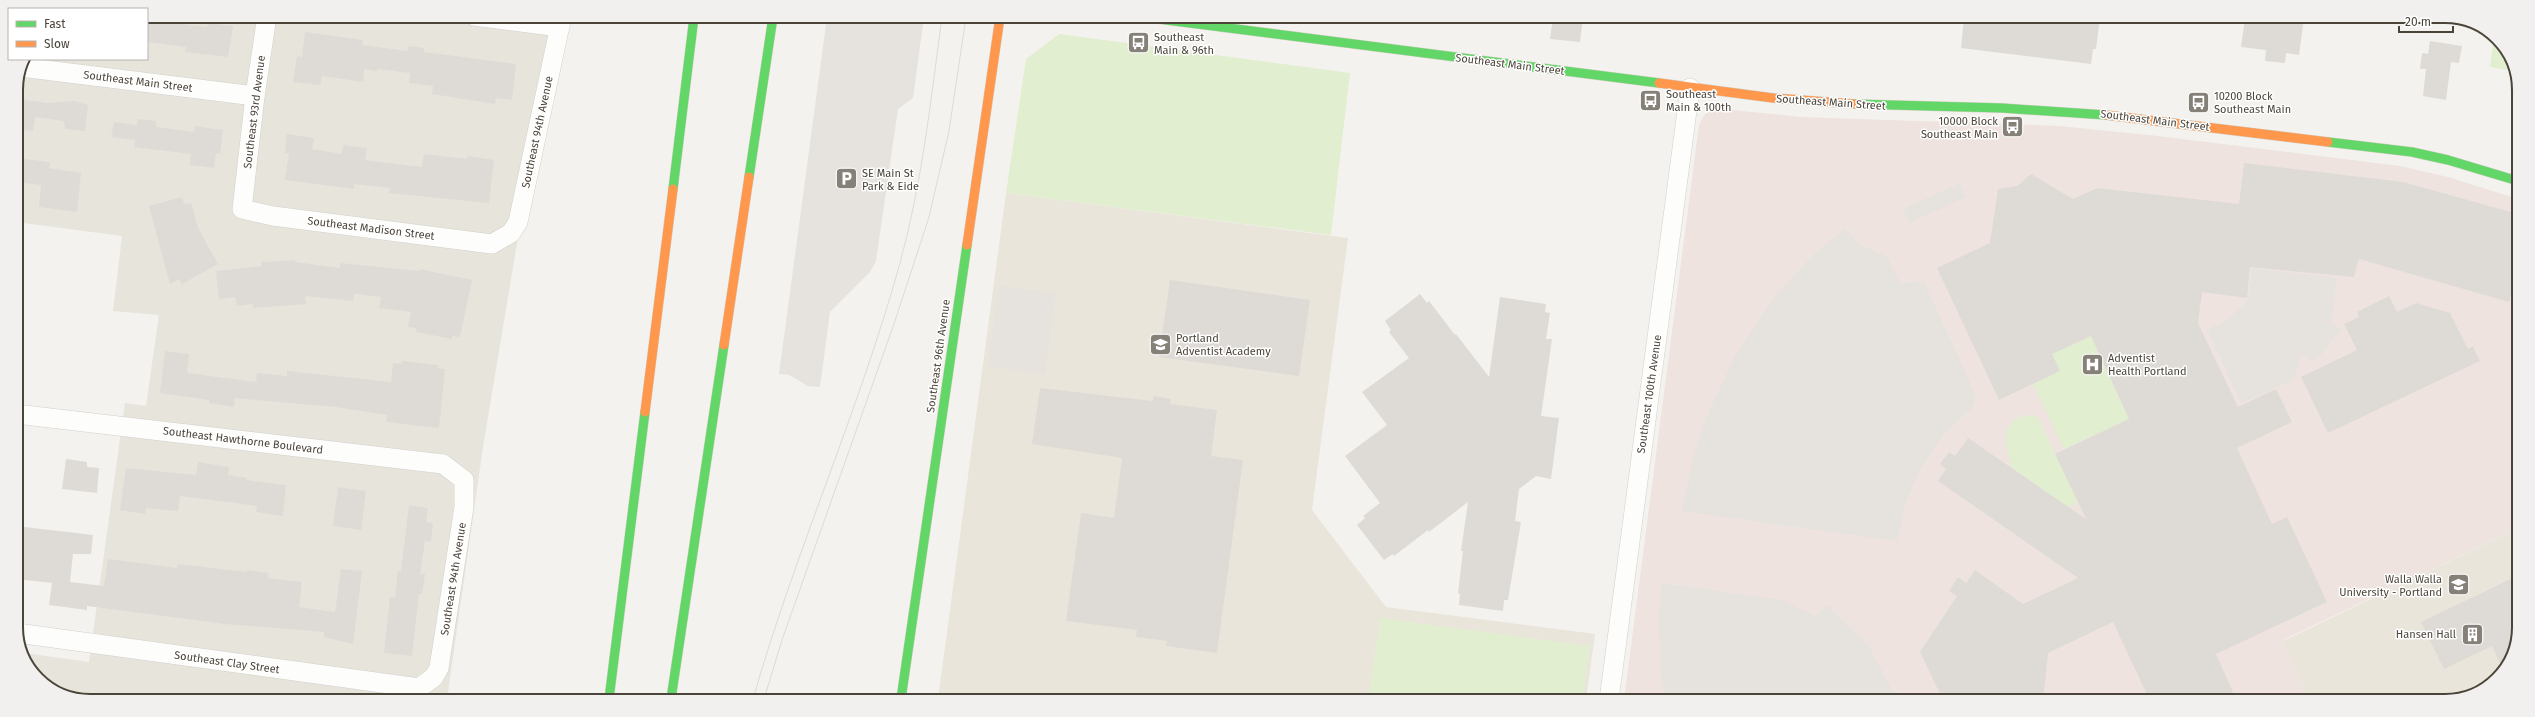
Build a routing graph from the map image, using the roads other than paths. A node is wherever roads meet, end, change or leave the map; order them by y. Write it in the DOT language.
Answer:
graph roads {
  1 [pos="266,23"];
  2 [pos="561,23"];
  3 [pos="693,23"];
  4 [pos="772,23"];
  5 [pos="999,23"];
  6 [pos="1189,23"];
  7 [pos="27,68"];
  8 [pos="1690,88"];
  9 [pos="254,96"];
  10 [pos="2512,179"];
  11 [pos="242,208"];
  12 [pos="500,241"];
  13 [pos="23,415"];
  14 [pos="464,480"];
  15 [pos="23,634"];
  16 [pos="434,677"];
  17 [pos="610,694"];
  18 [pos="672,694"];
  19 [pos="902,694"];
  20 [pos="1610,694"];
  1 -- 9 [label="street, Southeast 93rd Avenue"];
  2 -- 12 [label="street, Southeast 94th Avenue"];
  3 -- 17 [label="main road"];
  4 -- 18 [label="main road"];
  5 -- 19 [label="main road, Southeast 96th Avenue"];
  6 -- 8 [label="main road, Southeast Main Street"];
  7 -- 9 [label="street, Southeast Main Street"];
  8 -- 10 [label="main road, Southeast Main Street"];
  8 -- 20 [label="street, Southeast 100th Avenue"];
  9 -- 11 [label="street, Southeast 93rd Avenue"];
  11 -- 12 [label="street, Southeast Madison Street"];
  13 -- 14 [label="street, Southeast Hawthorne Boulevard"];
  14 -- 16 [label="street, Southeast 94th Avenue"];
  15 -- 16 [label="street, Southeast Clay Street"];
}
